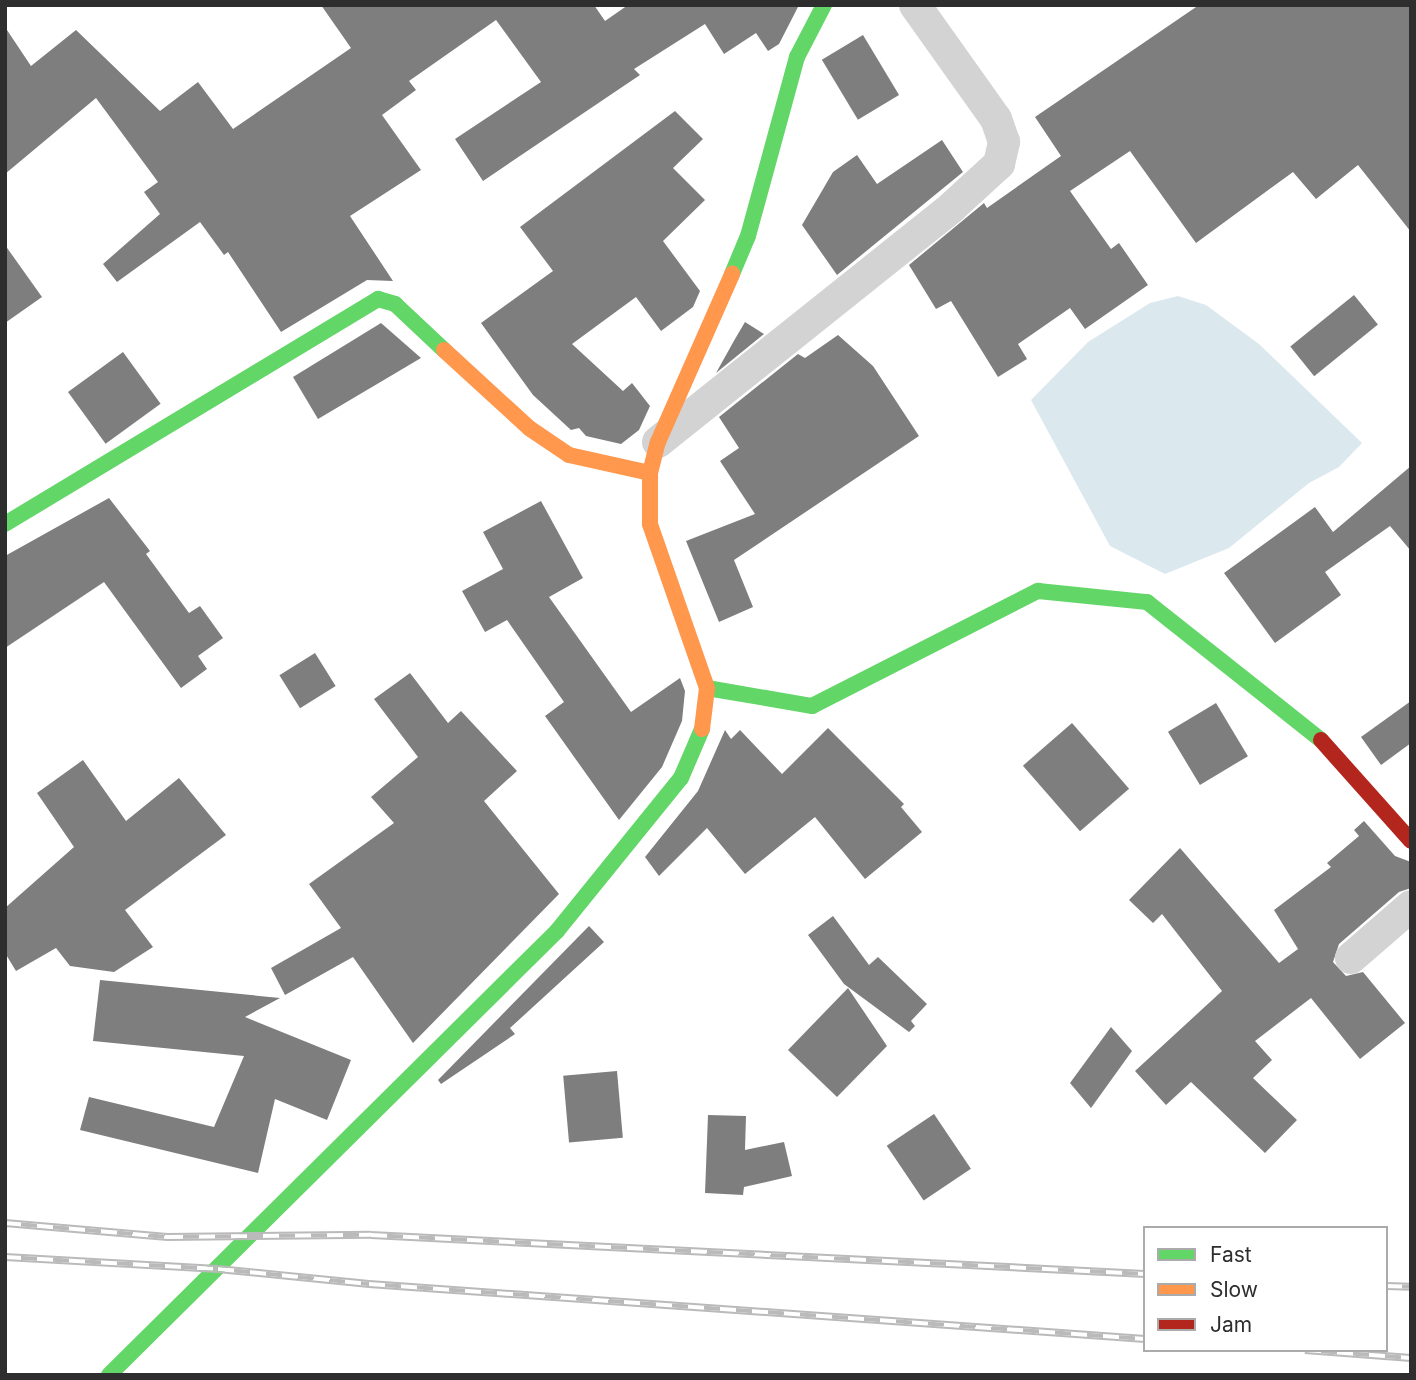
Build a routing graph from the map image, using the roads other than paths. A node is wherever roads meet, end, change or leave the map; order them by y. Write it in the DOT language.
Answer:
graph roads {
  1 [pos="824,5"];
  2 [pos="915,5"];
  3 [pos="658,442"];
  4 [pos="650,472"];
  5 [pos="5,524"];
  6 [pos="707,688"];
  7 [pos="1411,841"];
  8 [pos="1411,906"];
  9 [pos="1351,958"];
  10 [pos="109,1375"];
  1 -- 3 [label="main road"];
  2 -- 3 [label="street"];
  3 -- 4 [label="main road"];
  4 -- 5 [label="main road"];
  4 -- 6 [label="main road"];
  6 -- 7 [label="main road"];
  6 -- 10 [label="main road"];
  8 -- 9 [label="street"];
}
